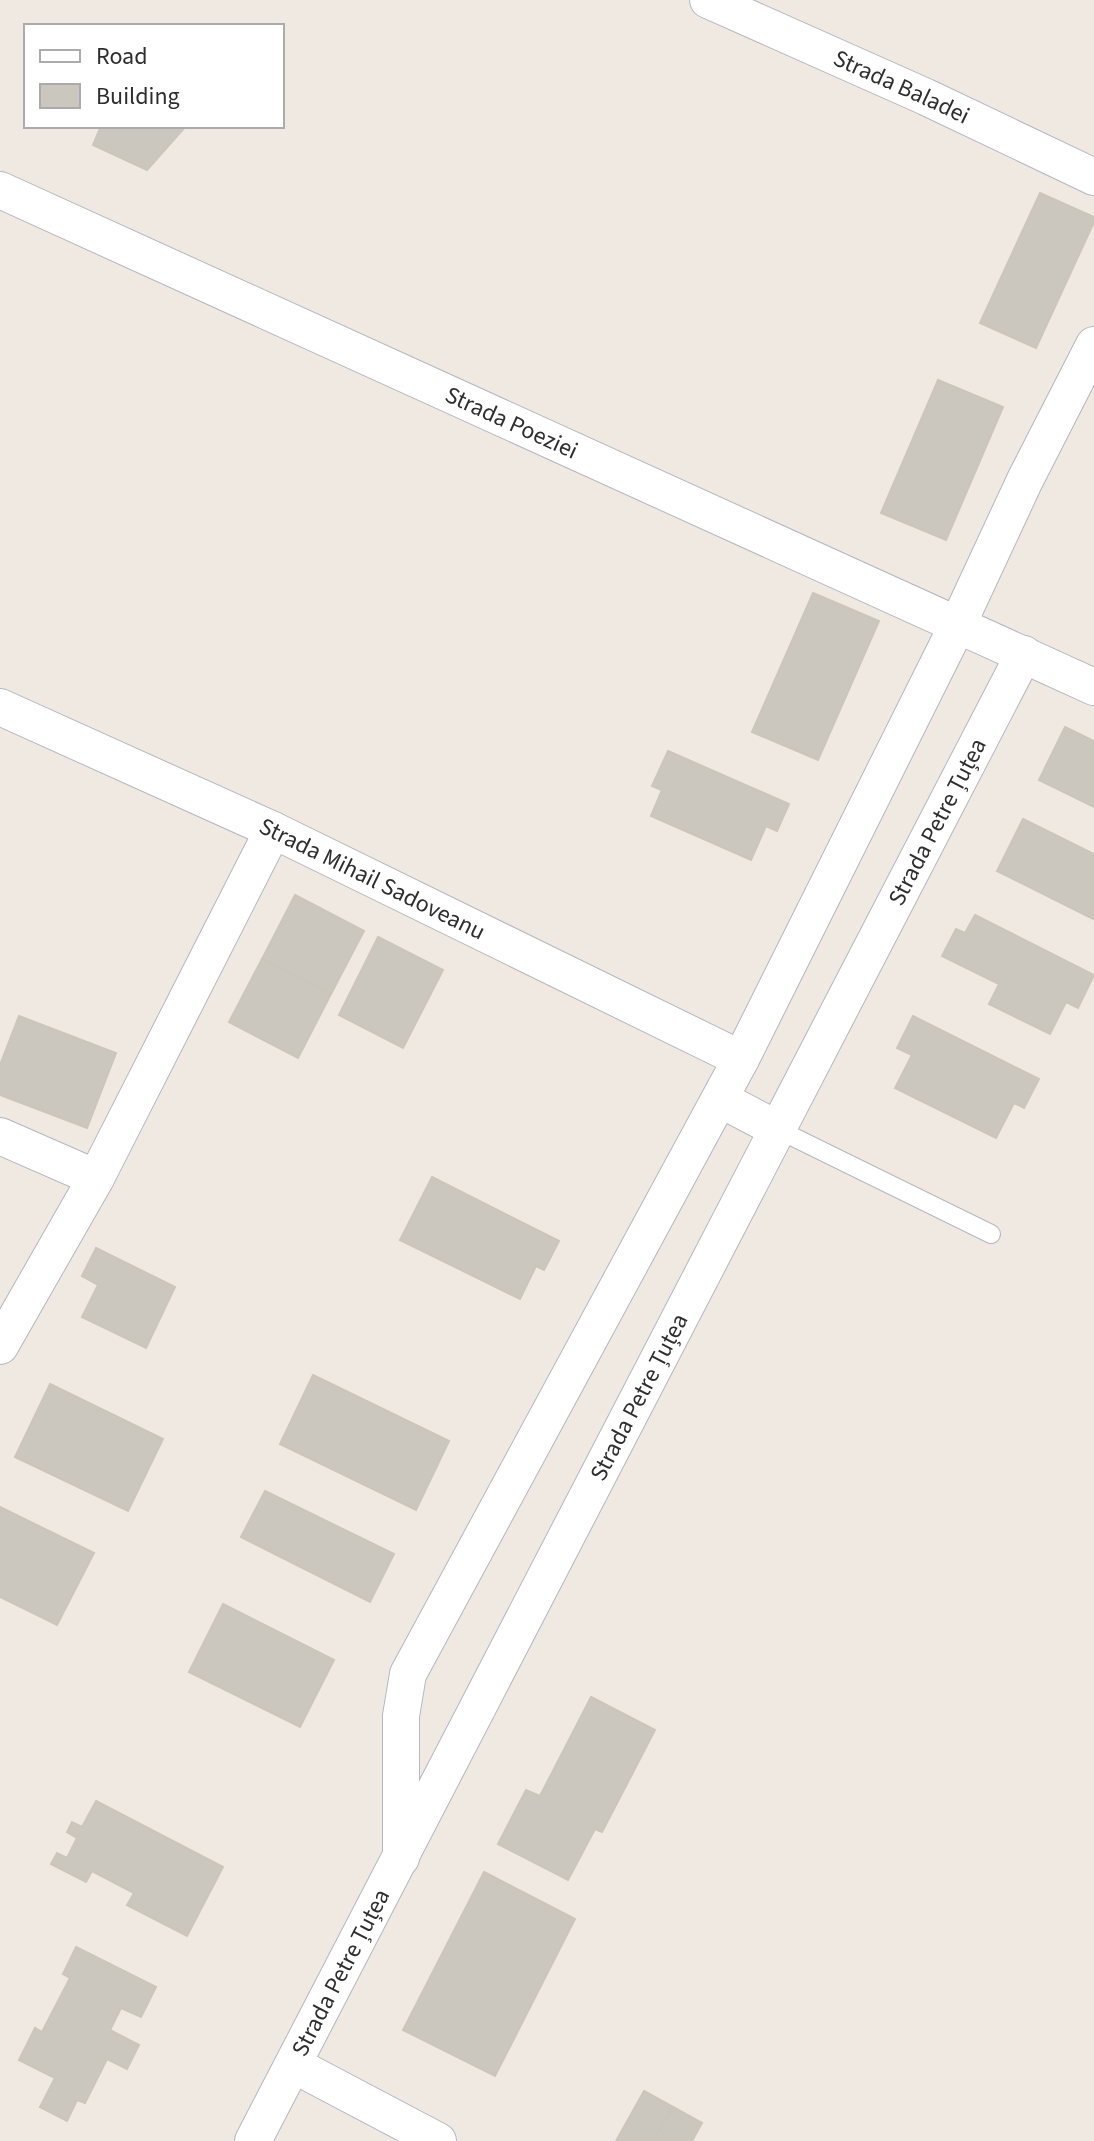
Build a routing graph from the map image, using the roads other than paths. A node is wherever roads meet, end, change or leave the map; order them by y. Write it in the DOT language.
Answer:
graph roads {
  1 [pos="708,0"];
  2 [pos="1094,177"];
  3 [pos="0,190"];
  4 [pos="1094,345"];
  5 [pos="958,624"];
  6 [pos="1024,654"];
  7 [pos="1094,687"];
  8 [pos="0,707"];
  9 [pos="273,830"];
  10 [pos="741,1059"];
  11 [pos="720,1099"];
  12 [pos="777,1129"];
  13 [pos="0,1136"];
  14 [pos="96,1178"];
  15 [pos="991,1234"];
  16 [pos="0,1346"];
  17 [pos="401,1858"];
  18 [pos="294,2065"];
  19 [pos="253,2141"];
  20 [pos="438,2141"];
  1 -- 2 [label="street, Strada Baladei"];
  3 -- 5 [label="street, Strada Poeziei"];
  4 -- 5 [label="street"];
  5 -- 6 [label="street, Strada Poeziei"];
  5 -- 10 [label="street"];
  6 -- 7 [label="street, Strada Poeziei"];
  6 -- 12 [label="street, Strada Petre Țuțea"];
  8 -- 9 [label="street, Strada Mihail Sadoveanu"];
  9 -- 10 [label="street, Strada Mihail Sadoveanu"];
  9 -- 14 [label="street"];
  10 -- 11 [label="street"];
  11 -- 12 [label="street"];
  11 -- 17 [label="street"];
  12 -- 15 [label="lane"];
  12 -- 17 [label="street, Strada Petre Țuțea"];
  13 -- 14 [label="street"];
  14 -- 16 [label="street"];
  17 -- 18 [label="street, Strada Petre Țuțea"];
  18 -- 19 [label="street, Strada Petre Țuțea"];
  18 -- 20 [label="street"];
}
